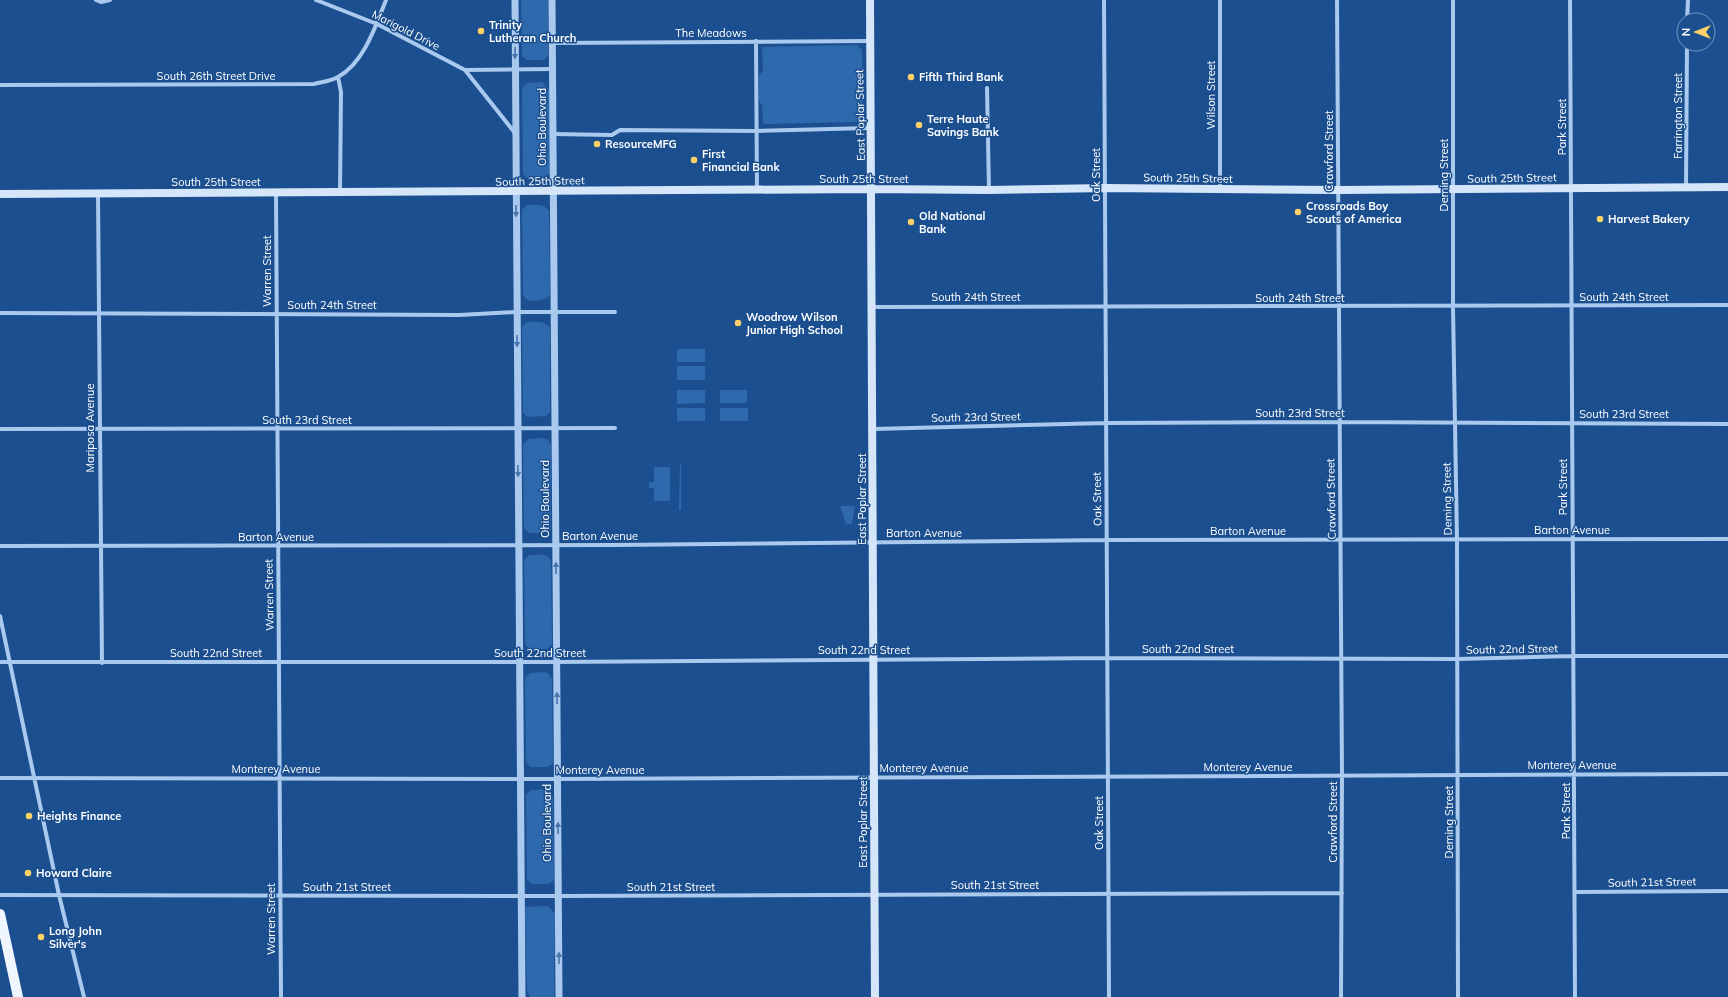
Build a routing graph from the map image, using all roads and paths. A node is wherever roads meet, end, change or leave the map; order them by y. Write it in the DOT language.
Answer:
graph roads {
  1 [pos="96,0"];
  2 [pos="110,0"];
  3 [pos="316,0"];
  4 [pos="386,0"];
  5 [pos="515,0"];
  6 [pos="552,0"];
  7 [pos="870,0"];
  8 [pos="1104,0"];
  9 [pos="1220,0"];
  10 [pos="1337,0"];
  11 [pos="1453,0"];
  12 [pos="1570,0"];
  13 [pos="1688,0"];
  14 [pos="1687,12"];
  15 [pos="377,24"];
  16 [pos="756,41"];
  17 [pos="870,41"];
  18 [pos="552,43"];
  19 [pos="1687,52"];
  20 [pos="553,69"];
  21 [pos="465,70"];
  22 [pos="516,70"];
  23 [pos="338,77"];
  24 [pos="0,85"];
  25 [pos="987,88"];
  26 [pos="871,128"];
  27 [pos="756,131"];
  28 [pos="516,133"];
  29 [pos="553,134"];
  30 [pos="1686,187"];
  31 [pos="1728,187"];
  32 [pos="1105,188"];
  33 [pos="1571,188"];
  34 [pos="757,190"];
  35 [pos="872,190"];
  36 [pos="988,190"];
  37 [pos="1220,190"];
  38 [pos="1338,190"];
  39 [pos="1454,190"];
  40 [pos="553,191"];
  41 [pos="516,192"];
  42 [pos="276,193"];
  43 [pos="340,193"];
  44 [pos="0,194"];
  45 [pos="98,194"];
  46 [pos="1106,306"];
  47 [pos="1571,306"];
  48 [pos="1728,306"];
  49 [pos="872,307"];
  50 [pos="1338,307"];
  51 [pos="1453,307"];
  52 [pos="516,312"];
  53 [pos="555,312"];
  54 [pos="615,312"];
  55 [pos="0,313"];
  56 [pos="98,313"];
  57 [pos="276,313"];
  58 [pos="1338,422"];
  59 [pos="1106,423"];
  60 [pos="1455,423"];
  61 [pos="1572,423"];
  62 [pos="1728,424"];
  63 [pos="277,428"];
  64 [pos="615,428"];
  65 [pos="873,428"];
  66 [pos="0,429"];
  67 [pos="517,429"];
  68 [pos="555,429"];
  69 [pos="100,430"];
  70 [pos="1572,539"];
  71 [pos="1728,539"];
  72 [pos="1107,540"];
  73 [pos="1340,541"];
  74 [pos="1457,541"];
  75 [pos="873,542"];
  76 [pos="518,545"];
  77 [pos="556,545"];
  78 [pos="0,546"];
  79 [pos="277,546"];
  80 [pos="100,547"];
  81 [pos="0,616"];
  82 [pos="1572,656"];
  83 [pos="1728,656"];
  84 [pos="1107,658"];
  85 [pos="1341,658"];
  86 [pos="874,659"];
  87 [pos="1457,659"];
  88 [pos="0,662"];
  89 [pos="10,662"];
  90 [pos="279,662"];
  91 [pos="520,662"];
  92 [pos="557,662"];
  93 [pos="102,663"];
  94 [pos="1574,774"];
  95 [pos="1728,774"];
  96 [pos="1342,776"];
  97 [pos="1458,776"];
  98 [pos="875,777"];
  99 [pos="1108,777"];
  100 [pos="0,778"];
  101 [pos="35,778"];
  102 [pos="280,778"];
  103 [pos="520,779"];
  104 [pos="557,779"];
  105 [pos="1728,890"];
  106 [pos="1575,892"];
  107 [pos="1108,893"];
  108 [pos="1342,893"];
  109 [pos="0,894"];
  110 [pos="874,894"];
  111 [pos="59,895"];
  112 [pos="280,896"];
  113 [pos="520,896"];
  114 [pos="558,896"];
  115 [pos="0,914"];
  116 [pos="3,943"];
  117 [pos="18,997"];
  118 [pos="84,997"];
  119 [pos="280,997"];
  120 [pos="522,997"];
  121 [pos="559,997"];
  122 [pos="875,997"];
  123 [pos="1109,997"];
  124 [pos="1341,997"];
  125 [pos="1458,997"];
  126 [pos="1575,997"];
  1 -- 2 [label="street"];
  3 -- 15 [label="street, Marigold Drive"];
  4 -- 15 [label="street, South 26th Street Drive"];
  5 -- 22 [label="street, one-way"];
  6 -- 18 [label="street, Ohio Boulevard"];
  7 -- 17 [label="main road, East Poplar Street"];
  8 -- 32 [label="street, Oak Street"];
  9 -- 37 [label="street, Wilson Street"];
  10 -- 38 [label="street, Crawford Street"];
  11 -- 39 [label="street, Deming Street"];
  12 -- 33 [label="street, Park Street"];
  13 -- 14 [label="street"];
  15 -- 21 [label="street, Marigold Drive"];
  15 -- 23 [label="street, South 26th Street Drive"];
  16 -- 17 [label="street, The Meadows"];
  16 -- 18 [label="street, The Meadows"];
  16 -- 27 [label="street"];
  17 -- 26 [label="main road, East Poplar Street"];
  18 -- 20 [label="street, Ohio Boulevard"];
  19 -- 30 [label="street, Farrington Street"];
  20 -- 22 [label="street, Marigold Drive"];
  20 -- 29 [label="street, Ohio Boulevard"];
  21 -- 22 [label="street, Marigold Drive"];
  21 -- 28 [label="street, Marigold Drive"];
  22 -- 28 [label="street"];
  23 -- 24 [label="street, South 26th Street Drive"];
  23 -- 43 [label="street"];
  25 -- 36 [label="street"];
  26 -- 27 [label="street"];
  26 -- 35 [label="main road, East Poplar Street"];
  27 -- 29 [label="street"];
  27 -- 34 [label="street"];
  28 -- 41 [label="street"];
  29 -- 40 [label="street, Ohio Boulevard"];
  30 -- 31 [label="main road, South 25th Street"];
  30 -- 33 [label="main road, South 25th Street"];
  32 -- 36 [label="main road, South 25th Street"];
  32 -- 37 [label="main road, South 25th Street"];
  32 -- 46 [label="street, Oak Street"];
  33 -- 39 [label="main road, South 25th Street"];
  33 -- 47 [label="street, Park Street"];
  34 -- 35 [label="main road, South 25th Street"];
  34 -- 40 [label="main road, South 25th Street"];
  35 -- 36 [label="main road, South 25th Street"];
  35 -- 49 [label="main road, East Poplar Street"];
  37 -- 38 [label="main road, South 25th Street"];
  38 -- 39 [label="main road, South 25th Street"];
  38 -- 50 [label="street, Crawford Street"];
  39 -- 51 [label="street, Deming Street"];
  40 -- 41 [label="main road, South 25th Street"];
  40 -- 53 [label="street, Ohio Boulevard"];
  41 -- 43 [label="main road, South 25th Street"];
  41 -- 52 [label="street, one-way"];
  42 -- 43 [label="main road, South 25th Street"];
  42 -- 45 [label="main road, South 25th Street"];
  42 -- 57 [label="street, Warren Street"];
  44 -- 45 [label="main road, South 25th Street"];
  45 -- 56 [label="street, Mariposa Avenue"];
  46 -- 49 [label="street, South 24th Street"];
  46 -- 50 [label="street, South 24th Street"];
  46 -- 59 [label="street, Oak Street"];
  47 -- 48 [label="street, South 24th Street"];
  47 -- 51 [label="street, South 24th Street"];
  47 -- 61 [label="street, Park Street"];
  49 -- 65 [label="main road, East Poplar Street"];
  50 -- 51 [label="street, South 24th Street"];
  50 -- 58 [label="street, Crawford Street"];
  51 -- 60 [label="street, Deming Street"];
  52 -- 53 [label="street, South 24th Street"];
  52 -- 57 [label="street, South 24th Street"];
  52 -- 67 [label="street, one-way"];
  53 -- 54 [label="street, South 24th Street"];
  53 -- 68 [label="street, Ohio Boulevard"];
  55 -- 56 [label="street, South 24th Street"];
  56 -- 57 [label="street, South 24th Street"];
  56 -- 69 [label="street, Mariposa Avenue"];
  57 -- 63 [label="street, Warren Street"];
  58 -- 59 [label="street, South 23rd Street"];
  58 -- 60 [label="street, South 23rd Street"];
  58 -- 73 [label="street, Crawford Street"];
  59 -- 65 [label="street, South 23rd Street"];
  59 -- 72 [label="street, Oak Street"];
  60 -- 61 [label="street, South 23rd Street"];
  60 -- 74 [label="street, Deming Street"];
  61 -- 62 [label="street, South 23rd Street"];
  61 -- 70 [label="street, Park Street"];
  63 -- 67 [label="street, South 23rd Street"];
  63 -- 69 [label="street, South 23rd Street"];
  63 -- 79 [label="street, Warren Street"];
  64 -- 68 [label="street, South 23rd Street"];
  65 -- 75 [label="main road, East Poplar Street"];
  66 -- 69 [label="street, South 23rd Street"];
  67 -- 68 [label="street, South 23rd Street"];
  67 -- 76 [label="street, one-way"];
  68 -- 77 [label="street, Ohio Boulevard"];
  69 -- 80 [label="street, Mariposa Avenue"];
  70 -- 71 [label="street, Barton Avenue"];
  70 -- 74 [label="street, Barton Avenue"];
  70 -- 82 [label="street, Park Street"];
  72 -- 73 [label="street, Barton Avenue"];
  72 -- 75 [label="street, Barton Avenue"];
  72 -- 84 [label="street, Oak Street"];
  73 -- 74 [label="street, Barton Avenue"];
  73 -- 85 [label="street, Crawford Street"];
  74 -- 87 [label="street, Deming Street"];
  75 -- 77 [label="street, Barton Avenue"];
  75 -- 86 [label="main road, East Poplar Street"];
  76 -- 77 [label="street, Barton Avenue"];
  76 -- 79 [label="street, Barton Avenue"];
  76 -- 91 [label="street"];
  92 -- 77 [label="street, Ohio Boulevard, one-way"];
  78 -- 80 [label="street, Barton Avenue"];
  79 -- 80 [label="street, Barton Avenue"];
  79 -- 90 [label="street, Warren Street"];
  80 -- 93 [label="street, Mariposa Avenue"];
  81 -- 89 [label="street"];
  82 -- 83 [label="street, South 22nd Street"];
  82 -- 87 [label="street, South 22nd Street"];
  82 -- 94 [label="street, Park Street"];
  84 -- 85 [label="street, South 22nd Street"];
  84 -- 86 [label="street, South 22nd Street"];
  84 -- 99 [label="street, Oak Street"];
  85 -- 87 [label="street, South 22nd Street"];
  85 -- 96 [label="street, Crawford Street"];
  86 -- 92 [label="street, South 22nd Street"];
  86 -- 98 [label="main road, East Poplar Street"];
  87 -- 97 [label="street, Deming Street"];
  88 -- 89 [label="street, South 22nd Street"];
  89 -- 93 [label="street, South 22nd Street"];
  89 -- 101 [label="street"];
  90 -- 91 [label="street, South 22nd Street"];
  90 -- 93 [label="street, South 22nd Street"];
  90 -- 102 [label="street, Warren Street"];
  91 -- 92 [label="street, South 22nd Street"];
  91 -- 103 [label="street"];
  104 -- 92 [label="street, Ohio Boulevard, one-way"];
  94 -- 95 [label="street, Monterey Avenue"];
  94 -- 97 [label="street, Monterey Avenue"];
  94 -- 106 [label="street, Park Street"];
  96 -- 97 [label="street, Monterey Avenue"];
  96 -- 99 [label="street, Monterey Avenue"];
  96 -- 108 [label="street, Crawford Street"];
  97 -- 125 [label="street, Deming Street"];
  98 -- 99 [label="street, Monterey Avenue"];
  98 -- 104 [label="street, Monterey Avenue"];
  98 -- 110 [label="main road, East Poplar Street"];
  99 -- 107 [label="street, Oak Street"];
  100 -- 101 [label="street, Monterey Avenue"];
  101 -- 102 [label="street, Monterey Avenue"];
  101 -- 111 [label="street"];
  102 -- 103 [label="street, Monterey Avenue"];
  102 -- 112 [label="street, Warren Street"];
  103 -- 104 [label="street, Monterey Avenue"];
  103 -- 113 [label="street"];
  114 -- 104 [label="street, Ohio Boulevard, one-way"];
  105 -- 106 [label="street, South 21st Street"];
  106 -- 126 [label="street, Park Street"];
  107 -- 108 [label="street, South 21st Street"];
  107 -- 110 [label="street, South 21st Street"];
  107 -- 123 [label="street, Oak Street"];
  108 -- 124 [label="street, Crawford Street"];
  109 -- 111 [label="street, South 21st Street"];
  110 -- 114 [label="street, South 21st Street"];
  110 -- 122 [label="main road, East Poplar Street"];
  111 -- 112 [label="street, South 21st Street"];
  111 -- 118 [label="street"];
  112 -- 113 [label="street, South 21st Street"];
  112 -- 119 [label="street, Warren Street"];
  113 -- 114 [label="street, South 21st Street"];
  113 -- 120 [label="street"];
  121 -- 114 [label="street, Ohio Boulevard, one-way"];
  115 -- 116 [label="main road"];
  116 -- 117 [label="main road"];
}
